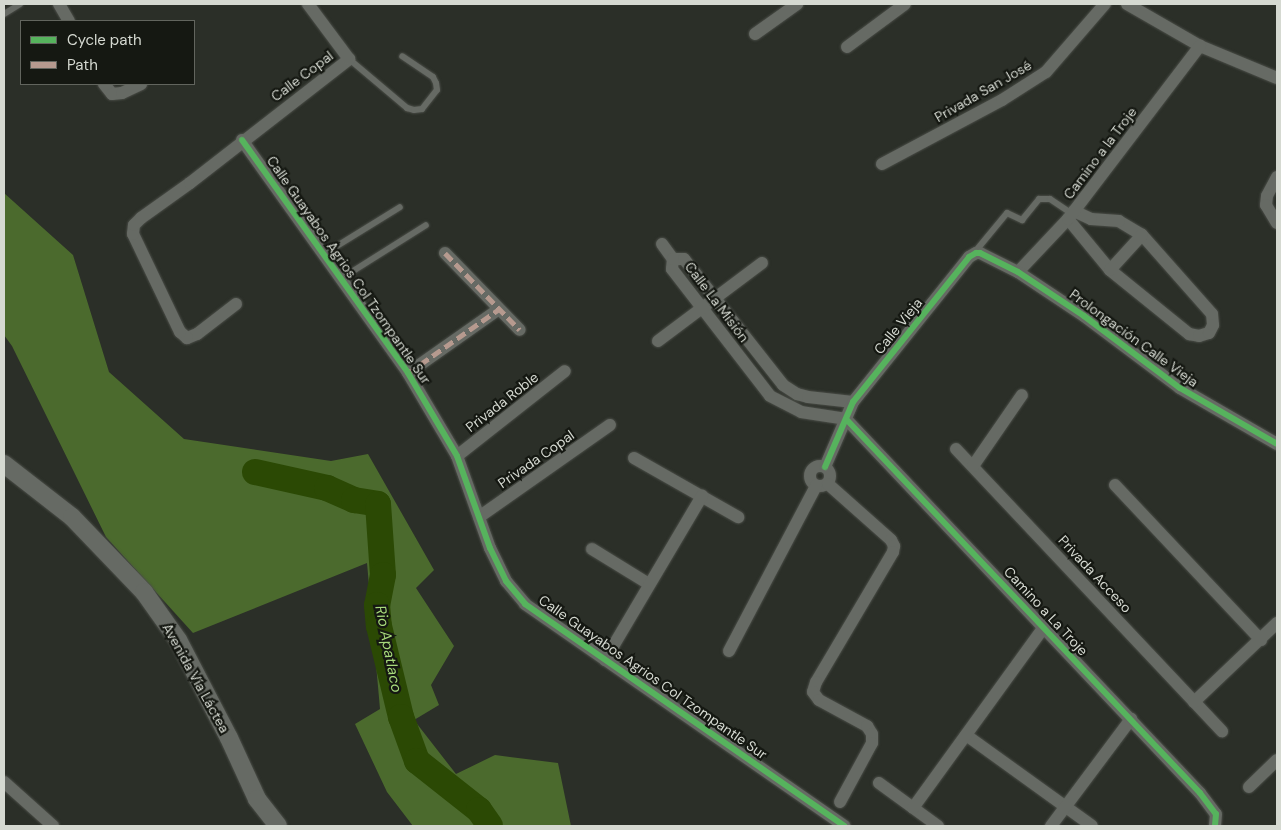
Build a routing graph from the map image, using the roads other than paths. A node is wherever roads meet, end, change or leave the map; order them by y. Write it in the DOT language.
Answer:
graph roads {
  1 [pos="20,4"];
  2 [pos="58,4"];
  3 [pos="308,4"];
  4 [pos="797,4"];
  5 [pos="905,4"];
  6 [pos="1104,4"];
  7 [pos="1127,4"];
  8 [pos="4,14"];
  9 [pos="68,20"];
  10 [pos="755,34"];
  11 [pos="1200,46"];
  12 [pos="847,47"];
  13 [pos="402,56"];
  14 [pos="349,59"];
  15 [pos="1277,78"];
  16 [pos="139,85"];
  17 [pos="108,89"];
  18 [pos="242,140"];
  19 [pos="882,164"];
  20 [pos="1277,177"];
  21 [pos="400,207"];
  22 [pos="1072,215"];
  23 [pos="1277,223"];
  24 [pos="426,225"];
  25 [pos="1142,235"];
  26 [pos="662,244"];
  27 [pos="445,253"];
  28 [pos="324,254"];
  29 [pos="974,254"];
  30 [pos="673,259"];
  31 [pos="762,263"];
  32 [pos="1110,270"];
  33 [pos="1018,272"];
  34 [pos="342,278"];
  35 [pos="715,298"];
  36 [pos="236,304"];
  37 [pos="702,308"];
  38 [pos="499,309"];
  39 [pos="520,330"];
  40 [pos="658,341"];
  41 [pos="565,372"];
  42 [pos="408,373"];
  43 [pos="796,394"];
  44 [pos="1022,395"];
  45 [pos="853,402"];
  46 [pos="788,407"];
  47 [pos="846,419"];
  48 [pos="610,425"];
  49 [pos="1277,444"];
  50 [pos="956,449"];
  51 [pos="458,456"];
  52 [pos="634,458"];
  53 [pos="4,464"];
  54 [pos="973,466"];
  55 [pos="822,485"];
  56 [pos="1115,485"];
  57 [pos="702,496"];
  58 [pos="738,516"];
  59 [pos="479,517"];
  60 [pos="592,549"];
  61 [pos="649,584"];
  62 [pos="1277,623"];
  63 [pos="1044,628"];
  64 [pos="1261,640"];
  65 [pos="729,651"];
  66 [pos="605,660"];
  67 [pos="1194,702"];
  68 [pos="1131,719"];
  69 [pos="1222,732"];
  70 [pos="966,735"];
  71 [pos="1277,760"];
  72 [pos="4,782"];
  73 [pos="879,783"];
  74 [pos="1249,787"];
  75 [pos="840,802"];
  76 [pos="1065,807"];
  77 [pos="913,808"];
  78 [pos="53,826"];
  79 [pos="278,826"];
  80 [pos="845,826"];
  81 [pos="938,826"];
  82 [pos="1051,826"];
  83 [pos="1092,826"];
  84 [pos="1215,826"];
  1 -- 8 [label="lane"];
  2 -- 9 [label="street"];
  3 -- 14 [label="street, Calle Copal"];
  4 -- 10 [label="street"];
  5 -- 12 [label="street"];
  6 -- 19 [label="street, Privada San José"];
  7 -- 11 [label="street"];
  11 -- 15 [label="street"];
  11 -- 22 [label="street, Camino a la Troje"];
  13 -- 14 [label="lane"];
  14 -- 18 [label="street, Calle Copal"];
  16 -- 17 [label="street"];
  18 -- 28 [label="street, Calle Guayabos Agrios Col Tzompantle Sur"];
  18 -- 36 [label="street, Calle Copal"];
  20 -- 23 [label="street"];
  21 -- 28 [label="lane"];
  22 -- 25 [label="street"];
  22 -- 29 [label="lane"];
  22 -- 32 [label="street"];
  22 -- 33 [label="street, Camino a la Troje"];
  24 -- 34 [label="lane"];
  25 -- 32 [label="street"];
  25 -- 32 [label="street"];
  26 -- 30 [label="street"];
  27 -- 38 [label="street"];
  28 -- 34 [label="street, Calle Guayabos Agrios Col Tzompantle Sur"];
  29 -- 33 [label="street, Prolongación Calle Vieja"];
  29 -- 45 [label="street, Calle Vieja"];
  30 -- 35 [label="street, Calle La Misión"];
  30 -- 37 [label="street, Calle La Misión"];
  31 -- 35 [label="street"];
  33 -- 49 [label="street, Prolongación Calle Vieja"];
  34 -- 42 [label="street, Calle Guayabos Agrios Col Tzompantle Sur"];
  35 -- 37 [label="street"];
  35 -- 43 [label="street, Calle La Misión"];
  37 -- 40 [label="street"];
  37 -- 46 [label="street, Calle La Misión"];
  38 -- 39 [label="street"];
  38 -- 42 [label="street"];
  41 -- 51 [label="street, Privada Roble"];
  42 -- 51 [label="street, Calle Guayabos Agrios Col Tzompantle Sur"];
  43 -- 45 [label="street"];
  43 -- 46 [label="street"];
  44 -- 54 [label="street"];
  45 -- 47 [label="street, Calle Vieja"];
  46 -- 47 [label="street, Calle La Misión"];
  47 -- 55 [label="street, Calle Vieja"];
  47 -- 63 [label="street, Camino a La Troje"];
  48 -- 59 [label="street, Privada Copal"];
  50 -- 54 [label="street, Privada Acceso"];
  51 -- 59 [label="street, Calle Guayabos Agrios Col Tzompantle Sur"];
  52 -- 57 [label="street"];
  53 -- 79 [label="street, Avenida Vía Láctea"];
  54 -- 67 [label="street, Privada Acceso"];
  55 -- 65 [label="street"];
  55 -- 75 [label="street"];
  56 -- 64 [label="street"];
  57 -- 58 [label="street"];
  57 -- 61 [label="street"];
  59 -- 66 [label="street, Calle Guayabos Agrios Col Tzompantle Sur"];
  60 -- 61 [label="street"];
  61 -- 66 [label="street"];
  62 -- 64 [label="street"];
  63 -- 68 [label="street, Camino a La Troje"];
  63 -- 70 [label="street"];
  64 -- 67 [label="street"];
  66 -- 80 [label="street, Calle Guayabos Agrios Col Tzompantle Sur"];
  67 -- 69 [label="street, Privada Acceso"];
  68 -- 76 [label="street"];
  68 -- 84 [label="street, Camino a La Troje"];
  70 -- 76 [label="street"];
  70 -- 77 [label="street"];
  71 -- 74 [label="street"];
  72 -- 78 [label="street"];
  73 -- 77 [label="street"];
  76 -- 82 [label="street"];
  76 -- 83 [label="street"];
  77 -- 81 [label="street"];
}
